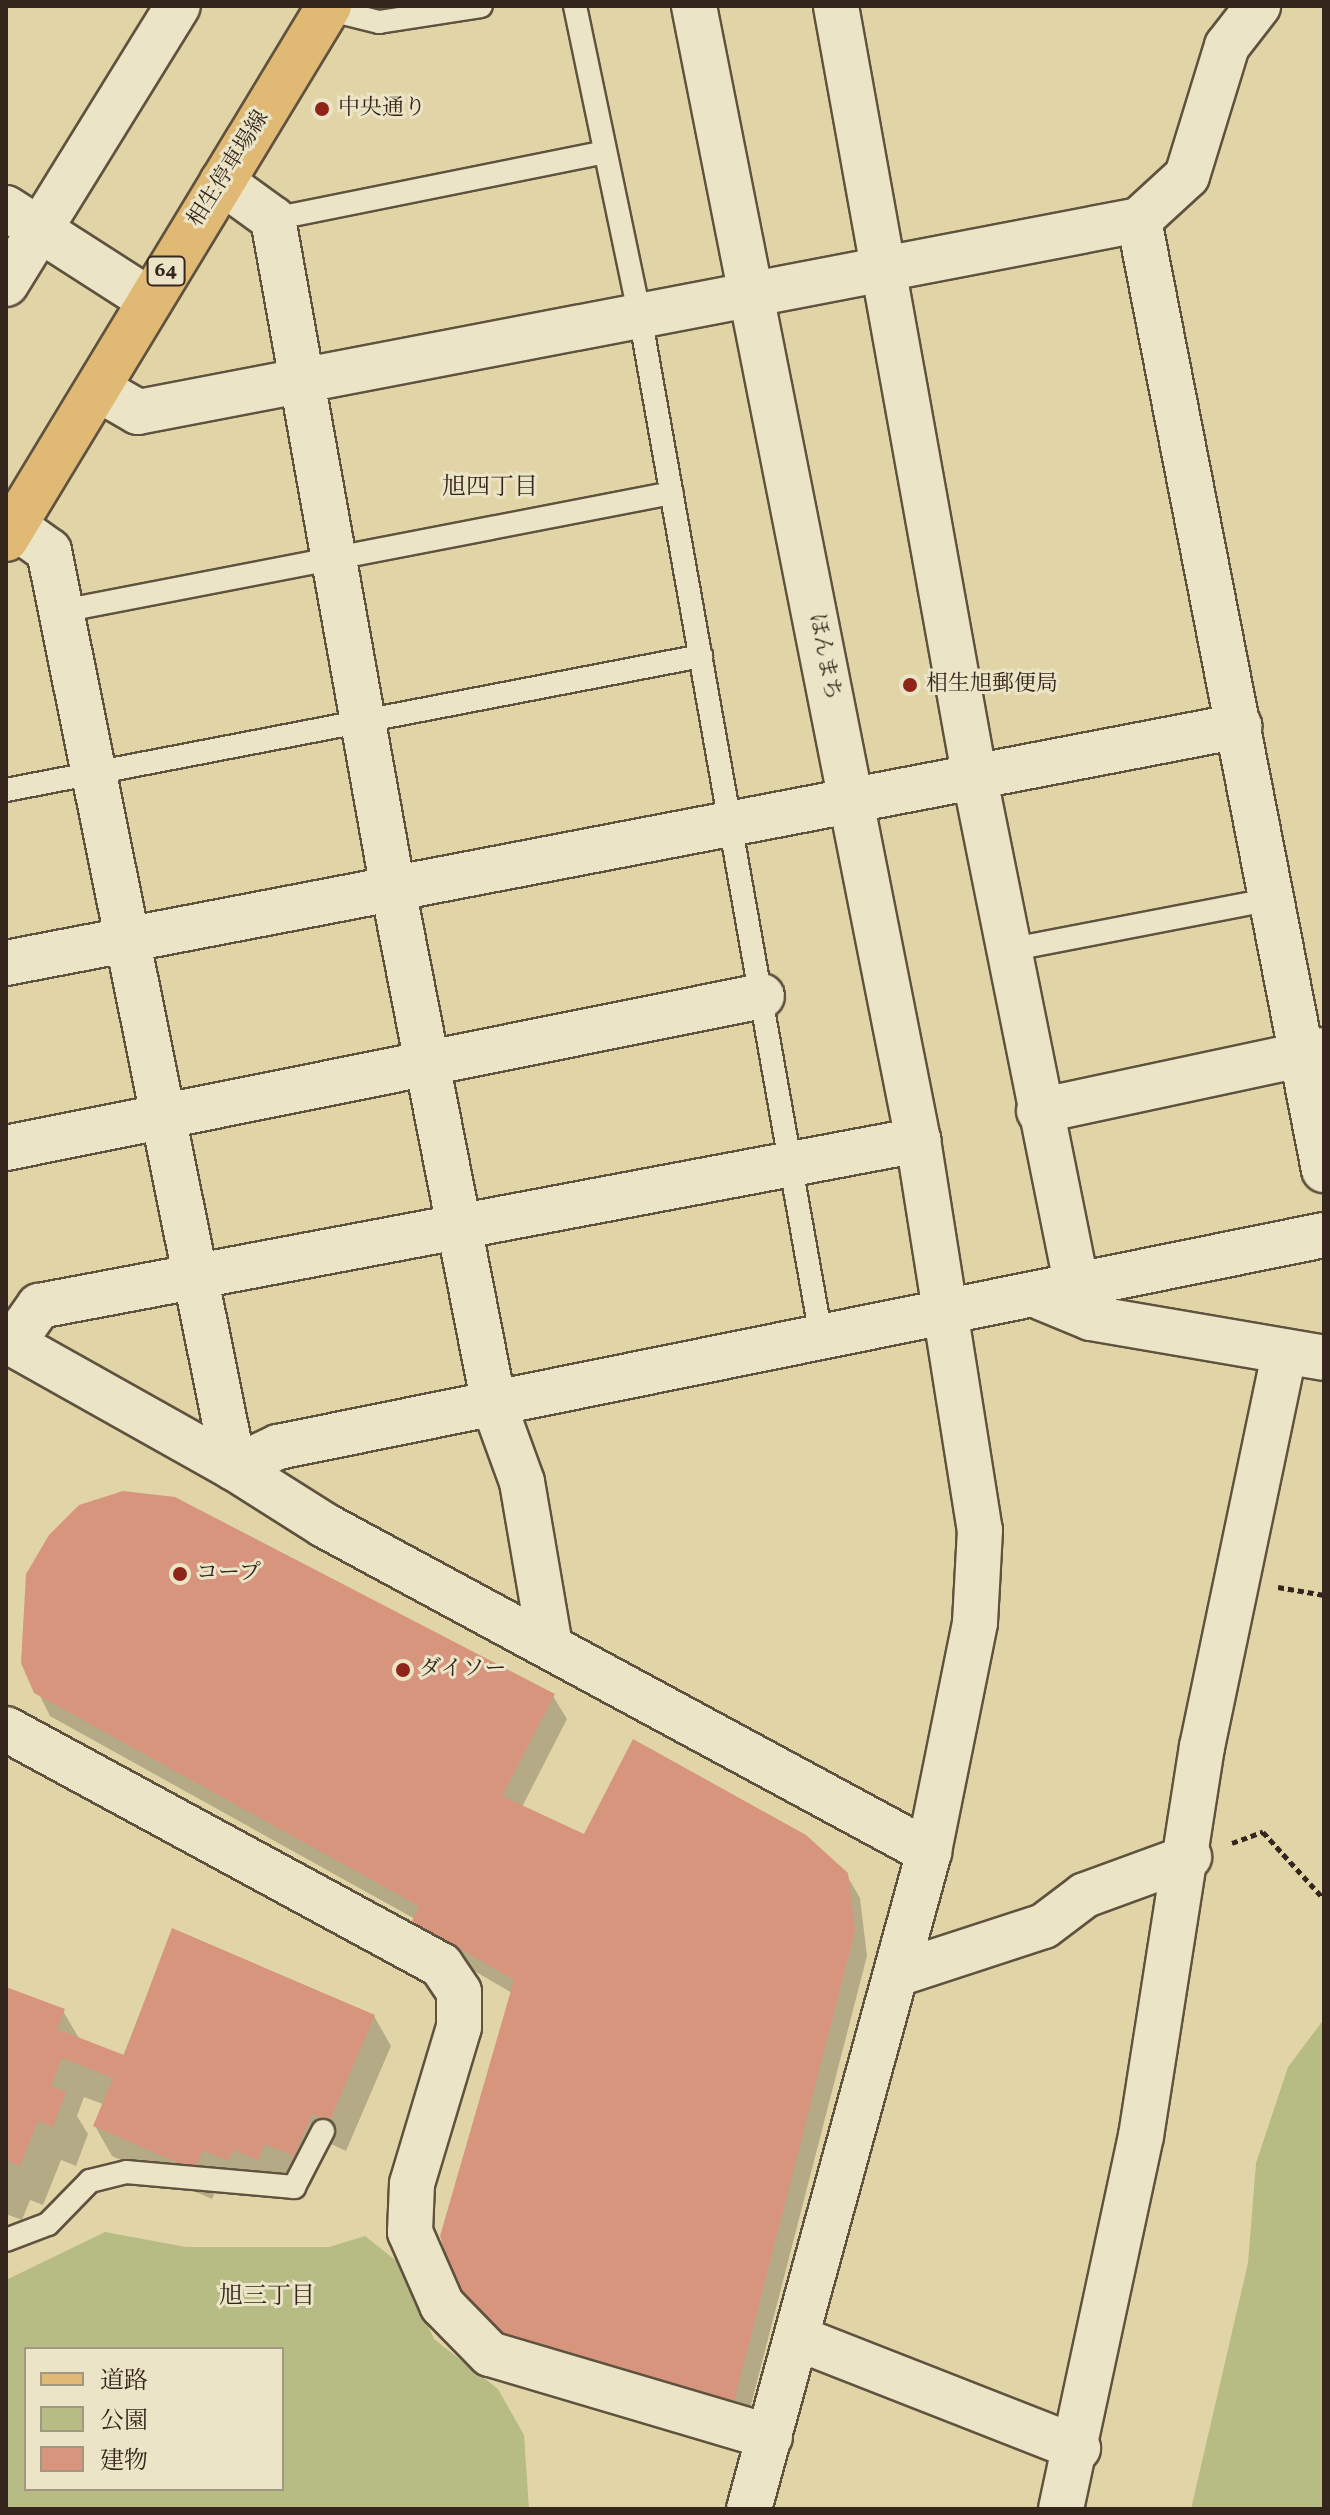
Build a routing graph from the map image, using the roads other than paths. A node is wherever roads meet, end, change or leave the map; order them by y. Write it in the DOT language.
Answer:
graph roads {
  1 [pos="178,6"];
  2 [pos="481,6"];
  3 [pos="575,6"];
  4 [pos="694,6"];
  5 [pos="836,6"];
  6 [pos="1258,6"];
  7 [pos="326,7"];
  8 [pos="604,152"];
  9 [pos="222,182"];
  10 [pos="273,219"];
  11 [pos="23,220"];
  12 [pos="1139,220"];
  13 [pos="882,272"];
  14 [pos="6,284"];
  15 [pos="753,295"];
  16 [pos="148,299"];
  17 [pos="640,316"];
  18 [pos="301,381"];
  19 [pos="98,389"];
  20 [pos="672,493"];
  21 [pos="10,532"];
  22 [pos="334,563"];
  23 [pos="62,611"];
  24 [pos="701,656"];
  25 [pos="362,724"];
  26 [pos="1239,726"];
  27 [pos="98,772"];
  28 [pos="974,774"];
  29 [pos="6,790"];
  30 [pos="852,800"];
  31 [pos="732,822"];
  32 [pos="393,889"];
  33 [pos="1272,899"];
  34 [pos="130,938"];
  35 [pos="1008,950"];
  36 [pos="6,963"];
  37 [pos="762,996"];
  38 [pos="1313,1052"];
  39 [pos="427,1064"];
  40 [pos="1039,1111"];
  41 [pos="164,1113"];
  42 [pos="918,1140"];
  43 [pos="6,1148"];
  44 [pos="795,1161"];
  45 [pos="1324,1170"];
  46 [pos="460,1229"];
  47 [pos="1324,1235"];
  48 [pos="196,1276"];
  49 [pos="1059,1290"];
  50 [pos="949,1308"];
  51 [pos="821,1336"];
  52 [pos="9,1342"];
  53 [pos="1304,1355"];
  54 [pos="494,1405"];
  55 [pos="234,1468"];
  56 [pos="550,1646"];
  57 [pos="6,1729"];
  58 [pos="929,1852"];
  59 [pos="1189,1857"];
  60 [pos="900,1973"];
  61 [pos="323,2131"];
  62 [pos="6,2240"];
  63 [pos="797,2338"];
  64 [pos="770,2437"];
  65 [pos="1078,2448"];
  66 [pos="749,2509"];
  67 [pos="1061,2509"];
  1 -- 11 [label="street"];
  2 -- 7 [label="lane"];
  3 -- 8 [label="lane"];
  4 -- 15 [label="street, ほんまち"];
  5 -- 13 [label="street"];
  6 -- 12 [label="street"];
  7 -- 9 [label="main road, 相生停車場線 / 64"];
  8 -- 10 [label="lane"];
  8 -- 17 [label="lane"];
  9 -- 10 [label="street"];
  9 -- 16 [label="main road, 相生停車場線 / 64"];
  10 -- 18 [label="street"];
  11 -- 14 [label="street"];
  11 -- 16 [label="street"];
  12 -- 13 [label="street"];
  12 -- 26 [label="street"];
  13 -- 15 [label="street"];
  13 -- 28 [label="street"];
  15 -- 17 [label="street"];
  15 -- 30 [label="street, ほんまち"];
  16 -- 19 [label="main road, 相生停車場線 / 64"];
  17 -- 18 [label="street"];
  17 -- 20 [label="lane"];
  18 -- 19 [label="street"];
  18 -- 22 [label="street"];
  19 -- 21 [label="main road, 相生停車場線 / 64"];
  20 -- 22 [label="lane"];
  20 -- 24 [label="lane"];
  21 -- 23 [label="street"];
  22 -- 23 [label="lane"];
  22 -- 25 [label="street"];
  23 -- 27 [label="street"];
  24 -- 25 [label="lane"];
  24 -- 31 [label="lane"];
  25 -- 27 [label="lane"];
  25 -- 32 [label="street"];
  26 -- 28 [label="street"];
  26 -- 33 [label="street"];
  27 -- 29 [label="lane"];
  27 -- 34 [label="street"];
  28 -- 30 [label="street"];
  28 -- 35 [label="street"];
  30 -- 31 [label="street"];
  30 -- 42 [label="street, ほんまち"];
  31 -- 32 [label="street"];
  31 -- 37 [label="lane"];
  32 -- 34 [label="street"];
  32 -- 39 [label="street"];
  33 -- 35 [label="lane"];
  33 -- 38 [label="street"];
  34 -- 36 [label="street"];
  34 -- 41 [label="street"];
  35 -- 40 [label="street"];
  37 -- 39 [label="street"];
  37 -- 44 [label="lane"];
  38 -- 40 [label="street"];
  38 -- 45 [label="street"];
  39 -- 41 [label="street"];
  39 -- 46 [label="street"];
  40 -- 49 [label="street"];
  41 -- 43 [label="street"];
  41 -- 48 [label="street"];
  42 -- 44 [label="street"];
  42 -- 50 [label="street, ほんまち"];
  44 -- 46 [label="street"];
  44 -- 51 [label="lane"];
  46 -- 48 [label="street"];
  46 -- 54 [label="street"];
  47 -- 49 [label="street"];
  48 -- 52 [label="street"];
  48 -- 55 [label="street"];
  49 -- 50 [label="street"];
  49 -- 53 [label="street"];
  50 -- 51 [label="street"];
  50 -- 58 [label="street, ほんまち"];
  51 -- 54 [label="street"];
  52 -- 55 [label="street"];
  53 -- 59 [label="street"];
  54 -- 55 [label="street"];
  54 -- 56 [label="street"];
  55 -- 56 [label="street"];
  56 -- 58 [label="street"];
  57 -- 64 [label="street"];
  58 -- 60 [label="street, ほんまち"];
  59 -- 60 [label="street"];
  59 -- 65 [label="street"];
  60 -- 63 [label="street, ほんまち"];
  61 -- 62 [label="lane"];
  63 -- 64 [label="street, ほんまち"];
  63 -- 65 [label="street"];
  64 -- 66 [label="street, ほんまち"];
  65 -- 67 [label="street"];
}
